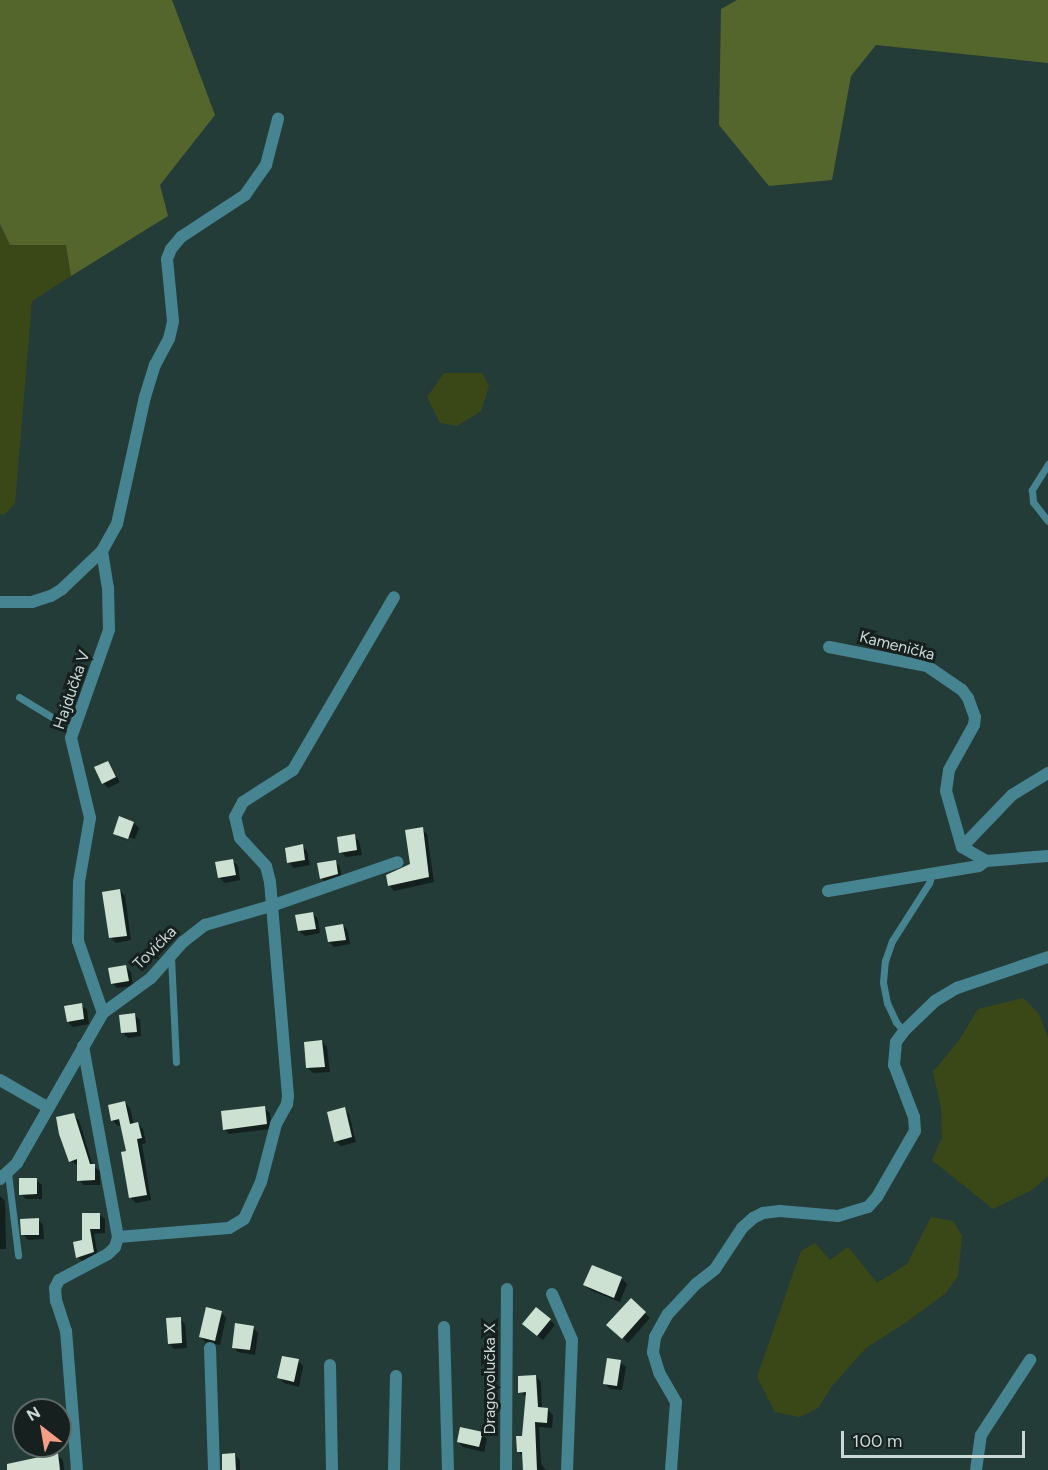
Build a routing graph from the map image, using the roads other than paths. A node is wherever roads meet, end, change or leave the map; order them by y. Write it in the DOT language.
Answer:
graph roads {
  1 [pos="278,119"];
  2 [pos="1048,464"];
  3 [pos="1048,521"];
  4 [pos="102,551"];
  5 [pos="394,597"];
  6 [pos="0,602"];
  7 [pos="829,647"];
  8 [pos="19,698"];
  9 [pos="73,730"];
  10 [pos="1048,773"];
  11 [pos="962,847"];
  12 [pos="1048,856"];
  13 [pos="986,861"];
  14 [pos="398,862"];
  15 [pos="932,874"];
  16 [pos="828,891"];
  17 [pos="271,906"];
  18 [pos="171,954"];
  19 [pos="1048,957"];
  20 [pos="103,1013"];
  21 [pos="904,1031"];
  22 [pos="83,1046"];
  23 [pos="176,1062"];
  24 [pos="0,1080"];
  25 [pos="47,1107"];
  26 [pos="4,1176"];
  27 [pos="118,1237"];
  28 [pos="18,1255"];
  29 [pos="507,1289"];
  30 [pos="552,1294"];
  31 [pos="444,1328"];
  32 [pos="210,1348"];
  33 [pos="1030,1360"];
  34 [pos="330,1365"];
  35 [pos="396,1376"];
  36 [pos="77,1470"];
  37 [pos="214,1470"];
  38 [pos="332,1470"];
  39 [pos="394,1470"];
  40 [pos="448,1470"];
  41 [pos="506,1470"];
  42 [pos="567,1470"];
  43 [pos="671,1470"];
  44 [pos="976,1470"];
  1 -- 4 [label="street"];
  2 -- 3 [label="lane"];
  4 -- 6 [label="street"];
  4 -- 9 [label="street, Hajdučka V"];
  5 -- 17 [label="street"];
  7 -- 11 [label="street, Kamenička"];
  8 -- 9 [label="lane"];
  9 -- 20 [label="street, Hajdučka V"];
  10 -- 11 [label="street"];
  11 -- 13 [label="street"];
  12 -- 13 [label="street"];
  13 -- 15 [label="street"];
  14 -- 17 [label="street, Tovićka"];
  15 -- 16 [label="street"];
  15 -- 21 [label="lane"];
  17 -- 18 [label="street, Tovićka"];
  17 -- 27 [label="street"];
  18 -- 20 [label="street, Tovićka"];
  18 -- 23 [label="lane"];
  19 -- 21 [label="street"];
  20 -- 22 [label="street, Tovićka"];
  21 -- 43 [label="street"];
  22 -- 25 [label="street, Tovićka"];
  22 -- 27 [label="street"];
  24 -- 25 [label="street"];
  25 -- 26 [label="street, Tovićka"];
  26 -- 28 [label="lane"];
  27 -- 36 [label="street"];
  29 -- 41 [label="street, Dragovolučka X"];
  30 -- 42 [label="street"];
  31 -- 40 [label="street"];
  32 -- 37 [label="street"];
  33 -- 44 [label="street"];
  34 -- 38 [label="street"];
  35 -- 39 [label="street"];
}
